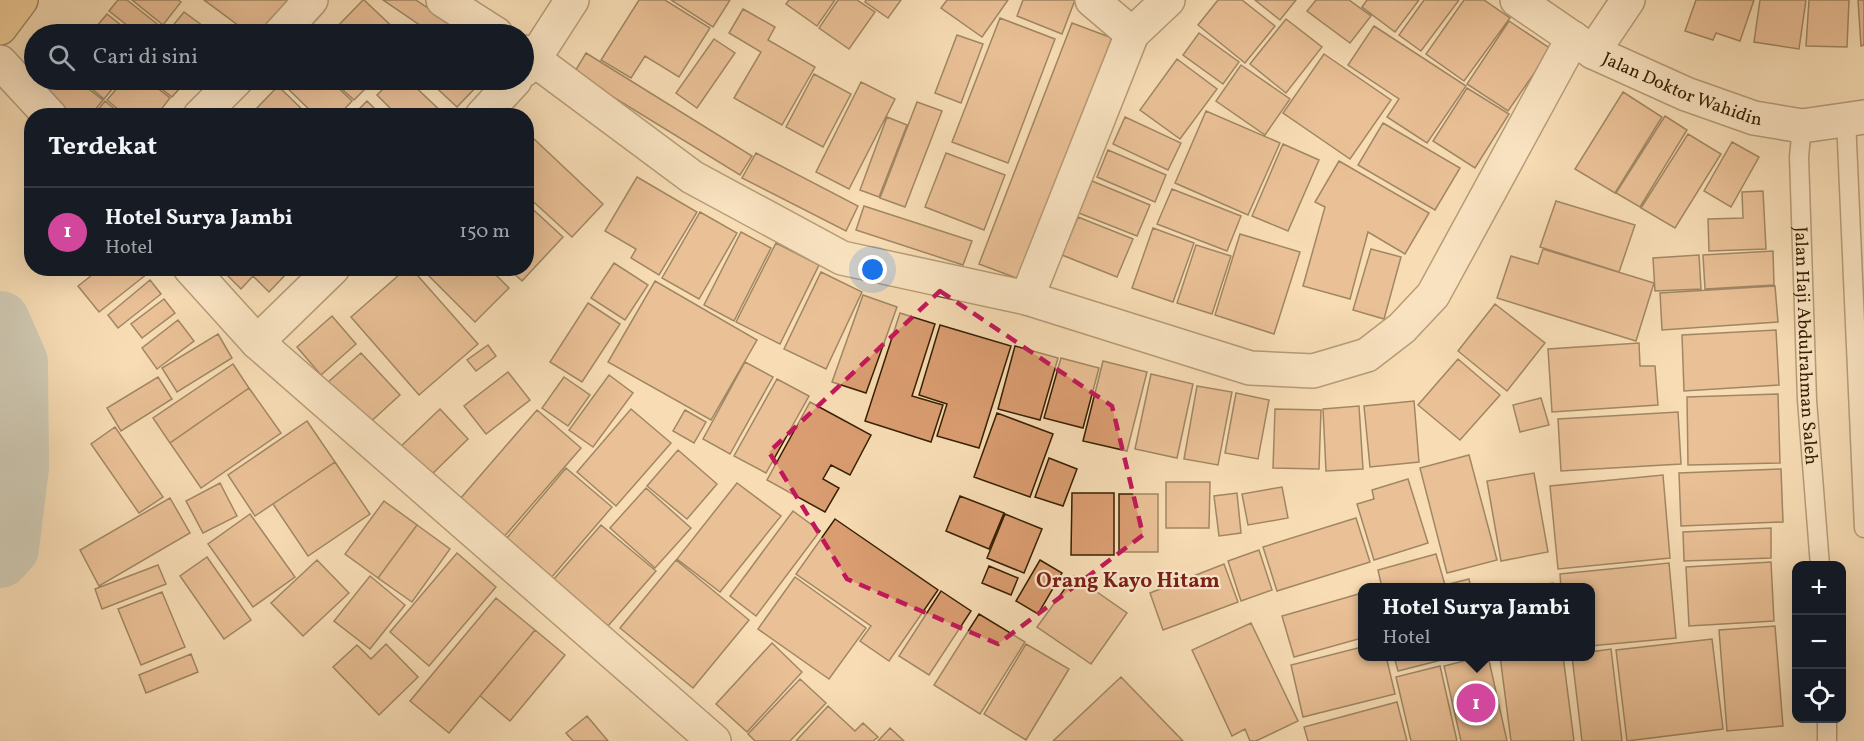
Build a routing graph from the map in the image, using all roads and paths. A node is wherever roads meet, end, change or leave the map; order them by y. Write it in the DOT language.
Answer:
graph roads {
  1 [pos="21,0"];
  2 [pos="311,0"];
  3 [pos="443,0"];
  4 [pos="572,0"];
  5 [pos="1092,0"];
  6 [pos="1168,0"];
  7 [pos="1517,0"];
  8 [pos="1628,0"];
  9 [pos="289,24"];
  10 [pos="480,24"];
  11 [pos="0,28"];
  12 [pos="1132,34"];
  13 [pos="1583,45"];
  14 [pos="534,51"];
  15 [pos="0,62"];
  16 [pos="534,72"];
  17 [pos="24,88"];
  18 [pos="26,90"];
  19 [pos="226,90"];
  20 [pos="503,90"];
  21 [pos="43,108"];
  22 [pos="208,108"];
  23 [pos="489,108"];
  24 [pos="1855,118"];
  25 [pos="1802,126"];
  26 [pos="197,276"];
  27 [pos="325,276"];
  28 [pos="1027,298"];
  29 [pos="257,342"];
  30 [pos="1864,528"];
  31 [pos="1820,561"];
  32 [pos="1827,723"];
  33 [pos="714,741"];
  34 [pos="1827,741"];
  1 -- 11 [label="highway"];
  2 -- 9 [label="street"];
  3 -- 10 [label="street"];
  4 -- 14 [label="street"];
  5 -- 12 [label="street"];
  6 -- 12 [label="street"];
  7 -- 13 [label="street, Jalan Doktor Wahidin"];
  8 -- 13 [label="street"];
  12 -- 28 [label="street"];
  13 -- 25 [label="street, Jalan Doktor Wahidin"];
  13 -- 28 [label="street"];
  15 -- 17 [label="street"];
  16 -- 28 [label="street"];
  18 -- 21 [label="street"];
  19 -- 22 [label="street"];
  20 -- 23 [label="street"];
  24 -- 25 [label="street, Jalan Doktor Wahidin"];
  24 -- 30 [label="lane"];
  25 -- 31 [label="lane, Jalan Haji Abdulrahman Saleh"];
  26 -- 29 [label="street"];
  27 -- 29 [label="street"];
  29 -- 33 [label="street"];
  32 -- 34 [label="lane"];
}
